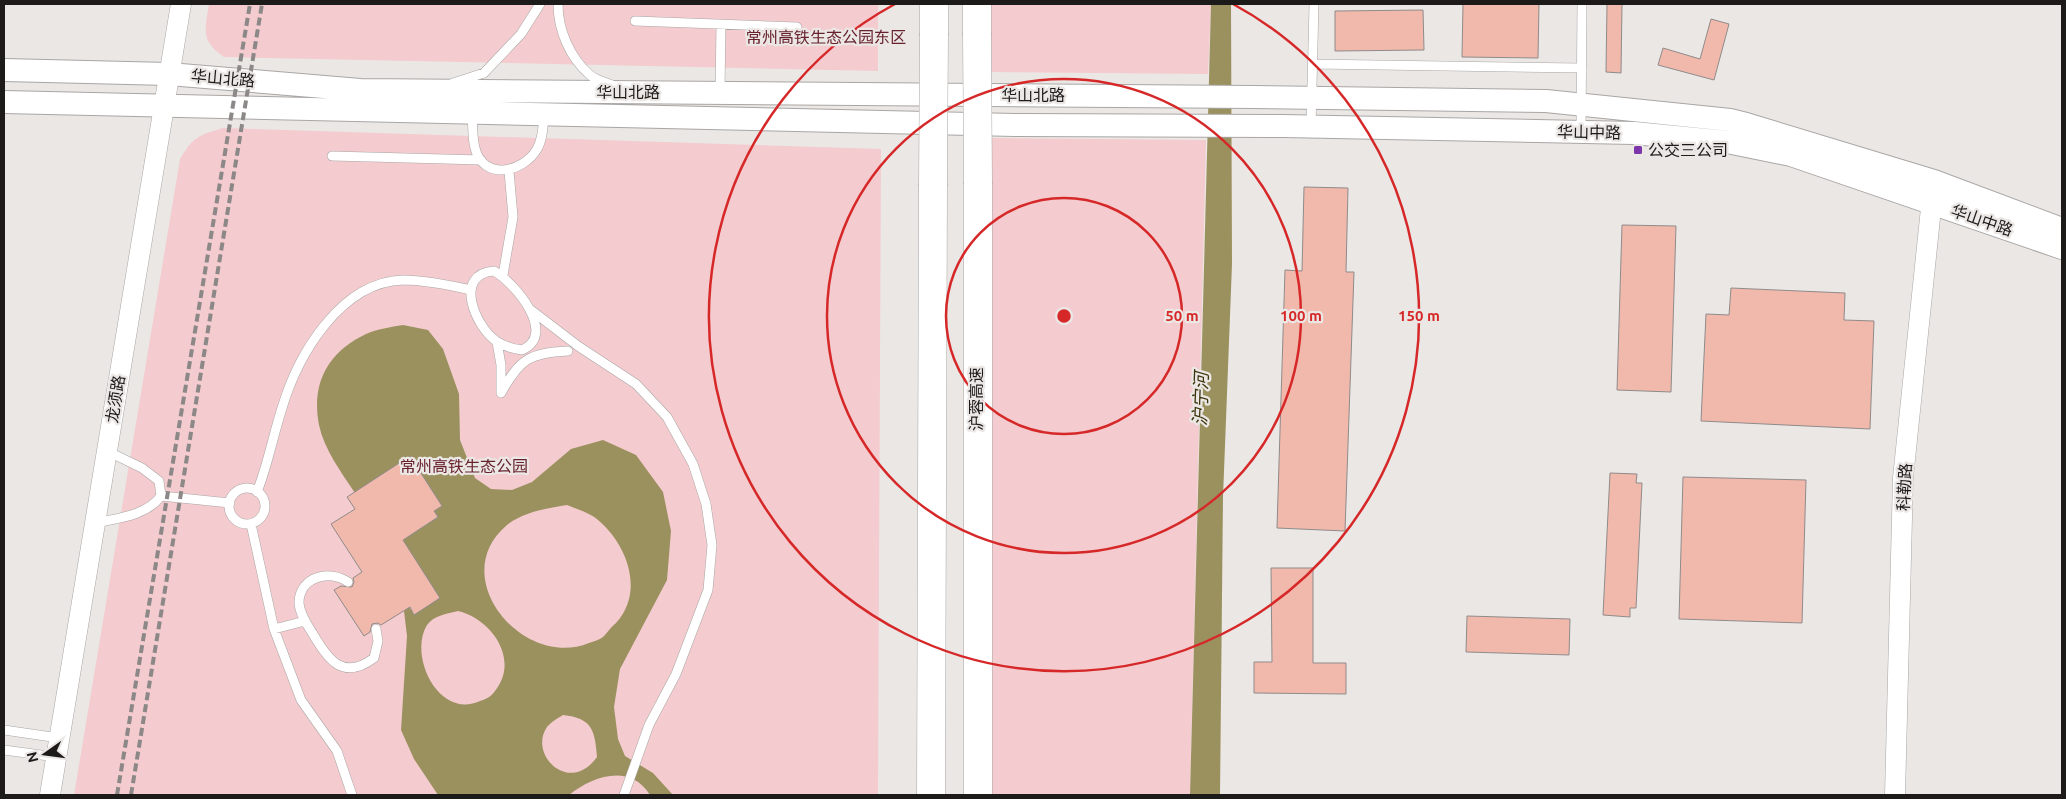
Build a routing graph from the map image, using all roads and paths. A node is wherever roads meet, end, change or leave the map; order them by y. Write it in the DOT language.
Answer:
graph roads {
  1 [pos="182,4"];
  2 [pos="540,4"];
  3 [pos="558,4"];
  4 [pos="934,4"];
  5 [pos="978,4"];
  6 [pos="1314,4"];
  7 [pos="1582,4"];
  8 [pos="635,21"];
  9 [pos="722,25"];
  10 [pos="797,28"];
  11 [pos="1313,64"];
  12 [pos="1582,68"];
  13 [pos="4,70"];
  14 [pos="169,74"];
  15 [pos="429,91"];
  16 [pos="628,92"];
  17 [pos="720,93"];
  18 [pos="1253,97"];
  19 [pos="1312,98"];
  20 [pos="4,102"];
  21 [pos="1582,105"];
  22 [pos="164,106"];
  23 [pos="472,113"];
  24 [pos="544,115"];
  25 [pos="1249,127"];
  26 [pos="1311,127"];
  27 [pos="1582,132"];
  28 [pos="332,156"];
  29 [pos="481,160"];
  30 [pos="509,171"];
  31 [pos="1934,181"];
  32 [pos="1932,203"];
  33 [pos="2062,229"];
  34 [pos="2062,248"];
  35 [pos="503,276"];
  36 [pos="471,290"];
  37 [pos="531,310"];
  38 [pos="535,338"];
  39 [pos="497,342"];
  40 [pos="533,349"];
  41 [pos="522,350"];
  42 [pos="568,351"];
  43 [pos="593,356"];
  44 [pos="527,359"];
  45 [pos="107,452"];
  46 [pos="257,492"];
  47 [pos="161,496"];
  48 [pos="230,503"];
  49 [pos="95,524"];
  50 [pos="251,524"];
  51 [pos="348,582"];
  52 [pos="305,621"];
  53 [pos="274,629"];
  54 [pos="376,629"];
  55 [pos="4,730"];
  56 [pos="57,748"];
  57 [pos="4,750"];
  58 [pos="50,795"];
  59 [pos="352,795"];
  60 [pos="624,795"];
  61 [pos="931,795"];
  62 [pos="978,795"];
  63 [pos="1894,795"];
  1 -- 14 [label="street, 龙须路"];
  2 -- 15 [label="lane"];
  3 -- 16 [label="lane"];
  4 -- 61 [label="highway, bridge"];
  5 -- 62 [label="highway, 沪蓉高速, bridge"];
  6 -- 11 [label="lane"];
  7 -- 12 [label="lane"];
  8 -- 9 [label="lane"];
  9 -- 10 [label="lane"];
  9 -- 17 [label="lane"];
  11 -- 12 [label="lane"];
  11 -- 19 [label="lane"];
  12 -- 21 [label="lane"];
  13 -- 14 [label="main road, 华山北路"];
  14 -- 15 [label="main road, 华山北路"];
  14 -- 22 [label="street, 龙须路"];
  15 -- 16 [label="main road, 华山北路"];
  16 -- 17 [label="main road, 华山北路"];
  17 -- 18 [label="main road, 华山北路"];
  18 -- 19 [label="main road, 华山中路"];
  19 -- 21 [label="main road, 华山中路"];
  19 -- 26 [label="lane"];
  20 -- 22 [label="main road, 华山北路"];
  21 -- 27 [label="lane"];
  21 -- 31 [label="main road, 华山中路"];
  22 -- 23 [label="main road, 华山北路"];
  22 -- 45 [label="street, 龙须路"];
  23 -- 24 [label="main road, 华山北路"];
  23 -- 29 [label="lane"];
  24 -- 25 [label="main road, 华山北路"];
  24 -- 30 [label="lane"];
  25 -- 26 [label="main road, 华山中路"];
  26 -- 27 [label="main road, 华山中路"];
  27 -- 32 [label="main road, 华山中路"];
  28 -- 29 [label="lane"];
  29 -- 30 [label="lane"];
  30 -- 35 [label="lane"];
  31 -- 32 [label="street, 科勒路"];
  31 -- 33 [label="main road, 华山中路"];
  32 -- 34 [label="main road, 华山中路"];
  32 -- 63 [label="street, 科勒路"];
  35 -- 36 [label="lane"];
  35 -- 37 [label="lane"];
  36 -- 39 [label="lane"];
  36 -- 46 [label="lane"];
  37 -- 38 [label="lane"];
  37 -- 43 [label="lane"];
  38 -- 40 [label="lane"];
  38 -- 41 [label="lane"];
  39 -- 41 [label="lane"];
  39 -- 44 [label="lane"];
  40 -- 41 [label="lane"];
  40 -- 42 [label="lane"];
  40 -- 44 [label="lane"];
  42 -- 43 [label="lane"];
  42 -- 44 [label="lane"];
  43 -- 60 [label="lane"];
  45 -- 47 [label="lane"];
  45 -- 49 [label="street, 龙须路"];
  46 -- 48 [label="lane"];
  46 -- 50 [label="lane"];
  47 -- 48 [label="lane"];
  47 -- 49 [label="lane"];
  48 -- 50 [label="lane"];
  49 -- 56 [label="street, 龙须路"];
  50 -- 53 [label="lane"];
  51 -- 52 [label="lane"];
  52 -- 53 [label="lane"];
  52 -- 54 [label="lane"];
  53 -- 59 [label="lane"];
  55 -- 56 [label="lane"];
  56 -- 57 [label="lane"];
  56 -- 58 [label="street, 龙须路"];
}
